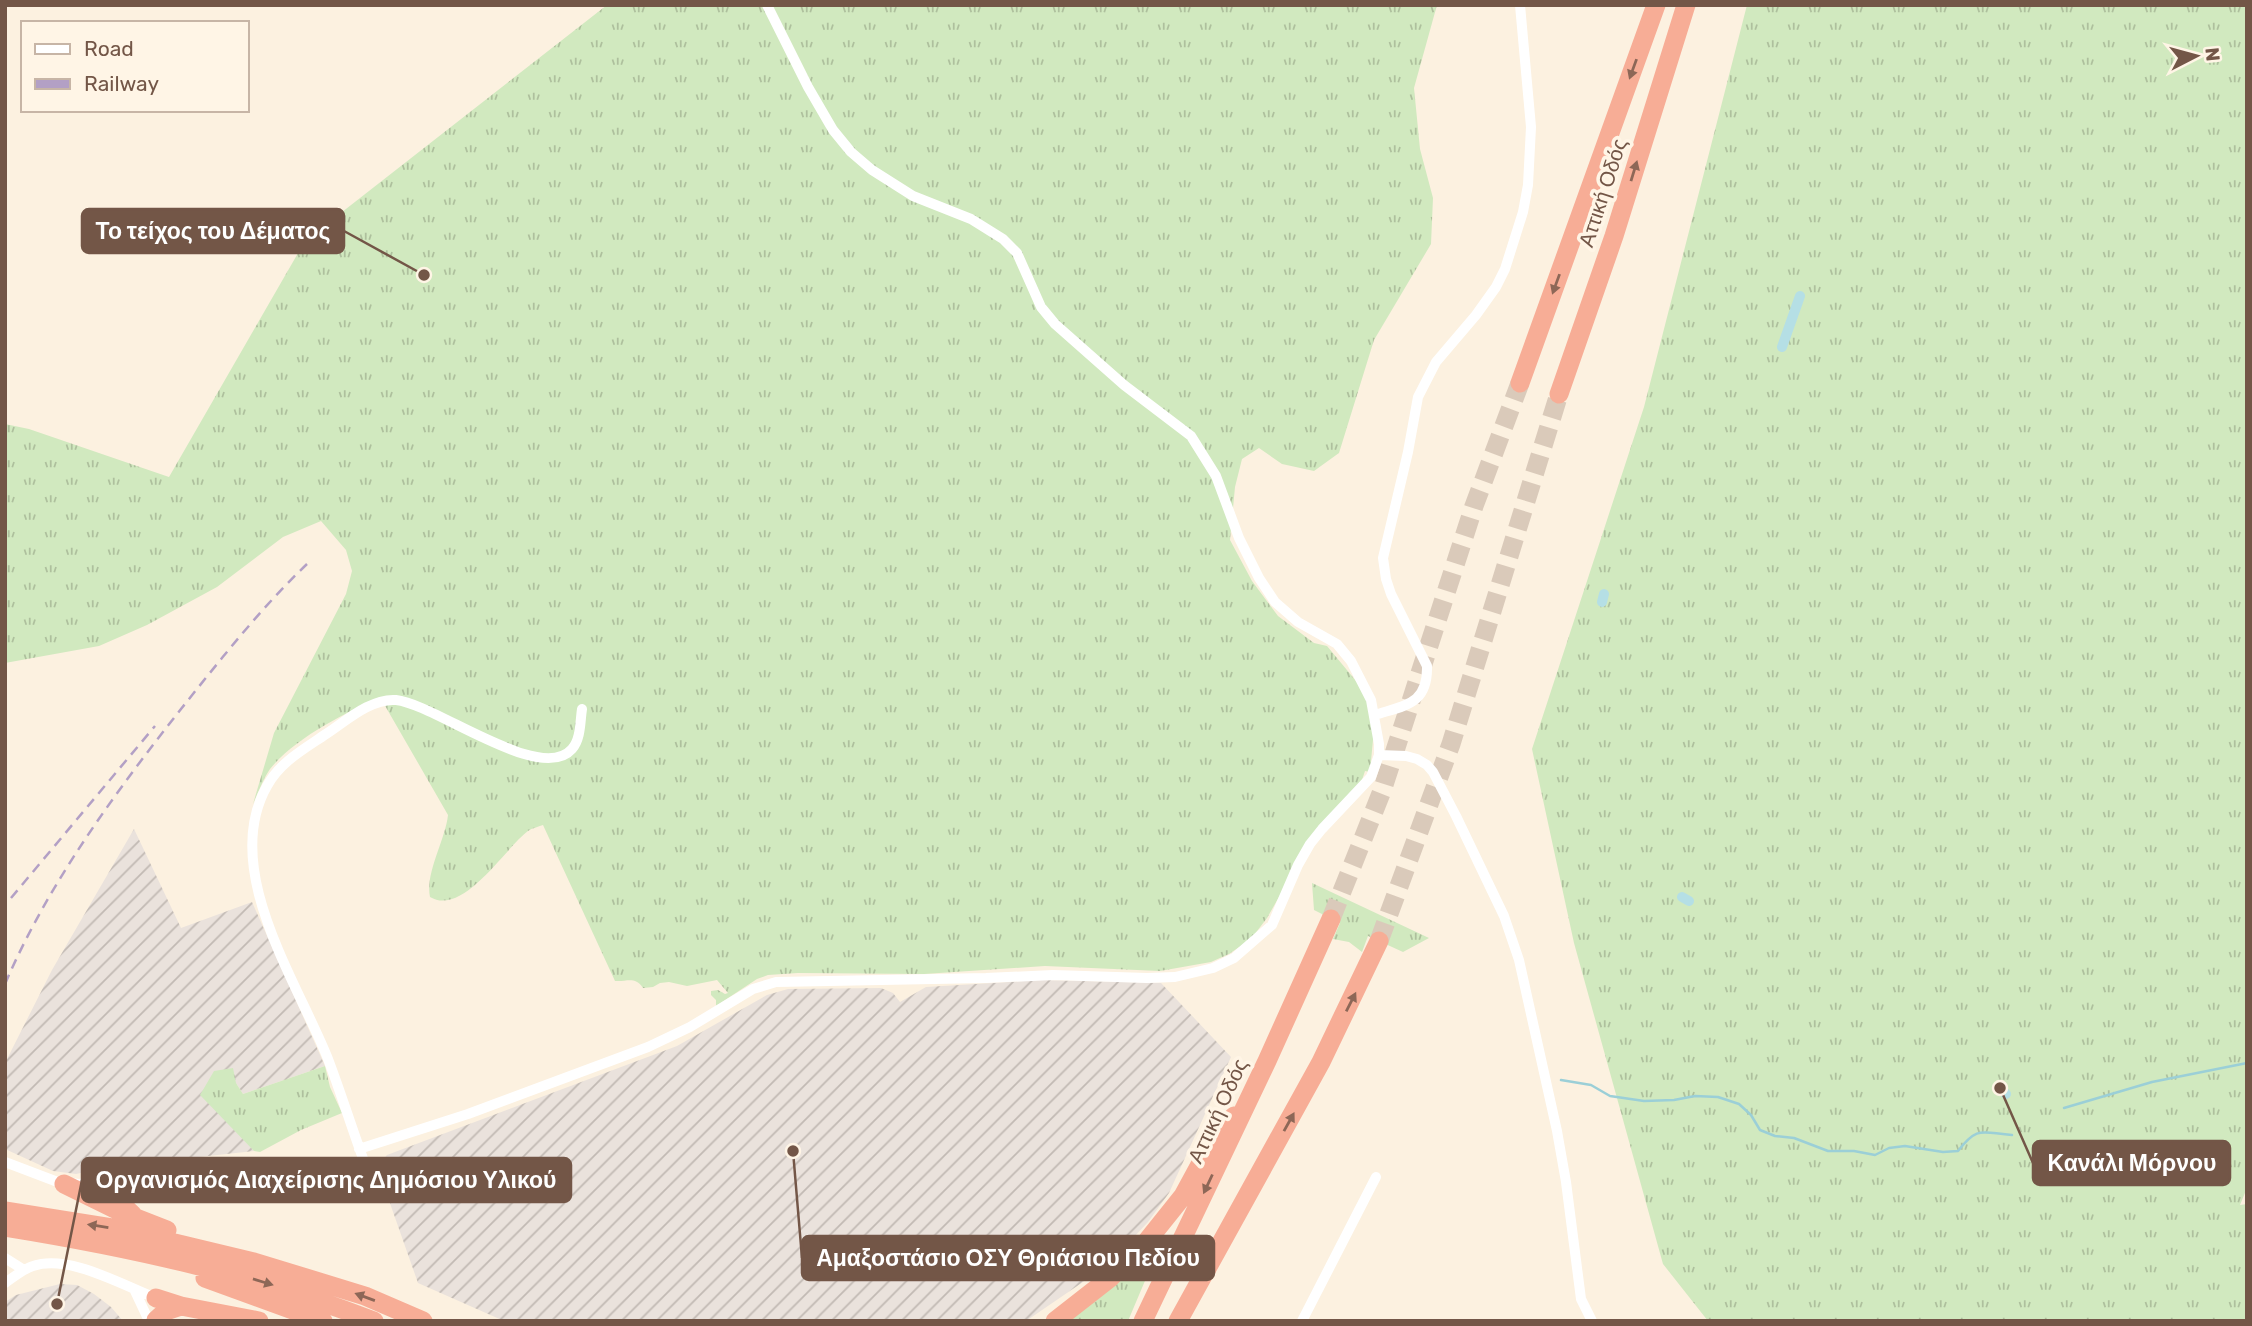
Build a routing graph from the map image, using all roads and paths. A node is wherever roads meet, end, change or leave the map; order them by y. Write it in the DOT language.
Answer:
graph roads {
  1 [pos="767,5"];
  2 [pos="1520,5"];
  3 [pos="1656,5"];
  4 [pos="1686,5"];
  5 [pos="1520,383"];
  6 [pos="1559,394"];
  7 [pos="582,709"];
  8 [pos="1375,715"];
  9 [pos="1379,755"];
  10 [pos="1331,919"];
  11 [pos="1379,941"];
  12 [pos="1248,1100"];
  13 [pos="359,1149"];
  14 [pos="5,1161"];
  15 [pos="1376,1177"];
  16 [pos="130,1178"];
  17 [pos="1256,1182"];
  18 [pos="64,1184"];
  19 [pos="5,1211"];
  20 [pos="140,1220"];
  21 [pos="5,1227"];
  22 [pos="77,1239"];
  23 [pos="5,1258"];
  24 [pos="24,1270"];
  25 [pos="306,1279"];
  26 [pos="5,1283"];
  27 [pos="134,1289"];
  28 [pos="156,1298"];
  29 [pos="181,1306"];
  30 [pos="149,1321"];
  31 [pos="156,1321"];
  32 [pos="259,1321"];
  33 [pos="323,1321"];
  34 [pos="374,1321"];
  35 [pos="423,1321"];
  36 [pos="1055,1321"];
  37 [pos="1143,1321"];
  38 [pos="1178,1321"];
  39 [pos="1192,1321"];
  40 [pos="1302,1321"];
  41 [pos="1592,1321"];
  1 -- 8 [label="street"];
  2 -- 8 [label="street"];
  3 -- 5 [label="highway, Αττική Οδός, one-way"];
  6 -- 4 [label="highway, Αττική Οδός, one-way"];
  7 -- 13 [label="street"];
  8 -- 9 [label="street"];
  9 -- 13 [label="street"];
  9 -- 41 [label="street"];
  10 -- 12 [label="highway, Αττική Οδός"];
  17 -- 11 [label="highway, one-way"];
  12 -- 36 [label="highway"];
  12 -- 37 [label="highway, Αττική Οδός, one-way"];
  13 -- 16 [label="street"];
  14 -- 18 [label="street"];
  15 -- 40 [label="street"];
  16 -- 18 [label="street"];
  16 -- 20 [label="highway"];
  17 -- 38 [label="highway"];
  17 -- 39 [label="highway"];
  18 -- 20 [label="highway"];
  25 -- 19 [label="highway, one-way"];
  20 -- 25 [label="highway"];
  21 -- 22 [label="highway"];
  22 -- 33 [label="highway"];
  22 -- 34 [label="highway, one-way"];
  23 -- 24 [label="street"];
  24 -- 26 [label="street"];
  24 -- 27 [label="street"];
  35 -- 25 [label="highway, one-way"];
  27 -- 28 [label="street"];
  27 -- 30 [label="street"];
  28 -- 29 [label="highway"];
  28 -- 31 [label="street"];
  29 -- 31 [label="highway"];
  29 -- 32 [label="highway"];
}
